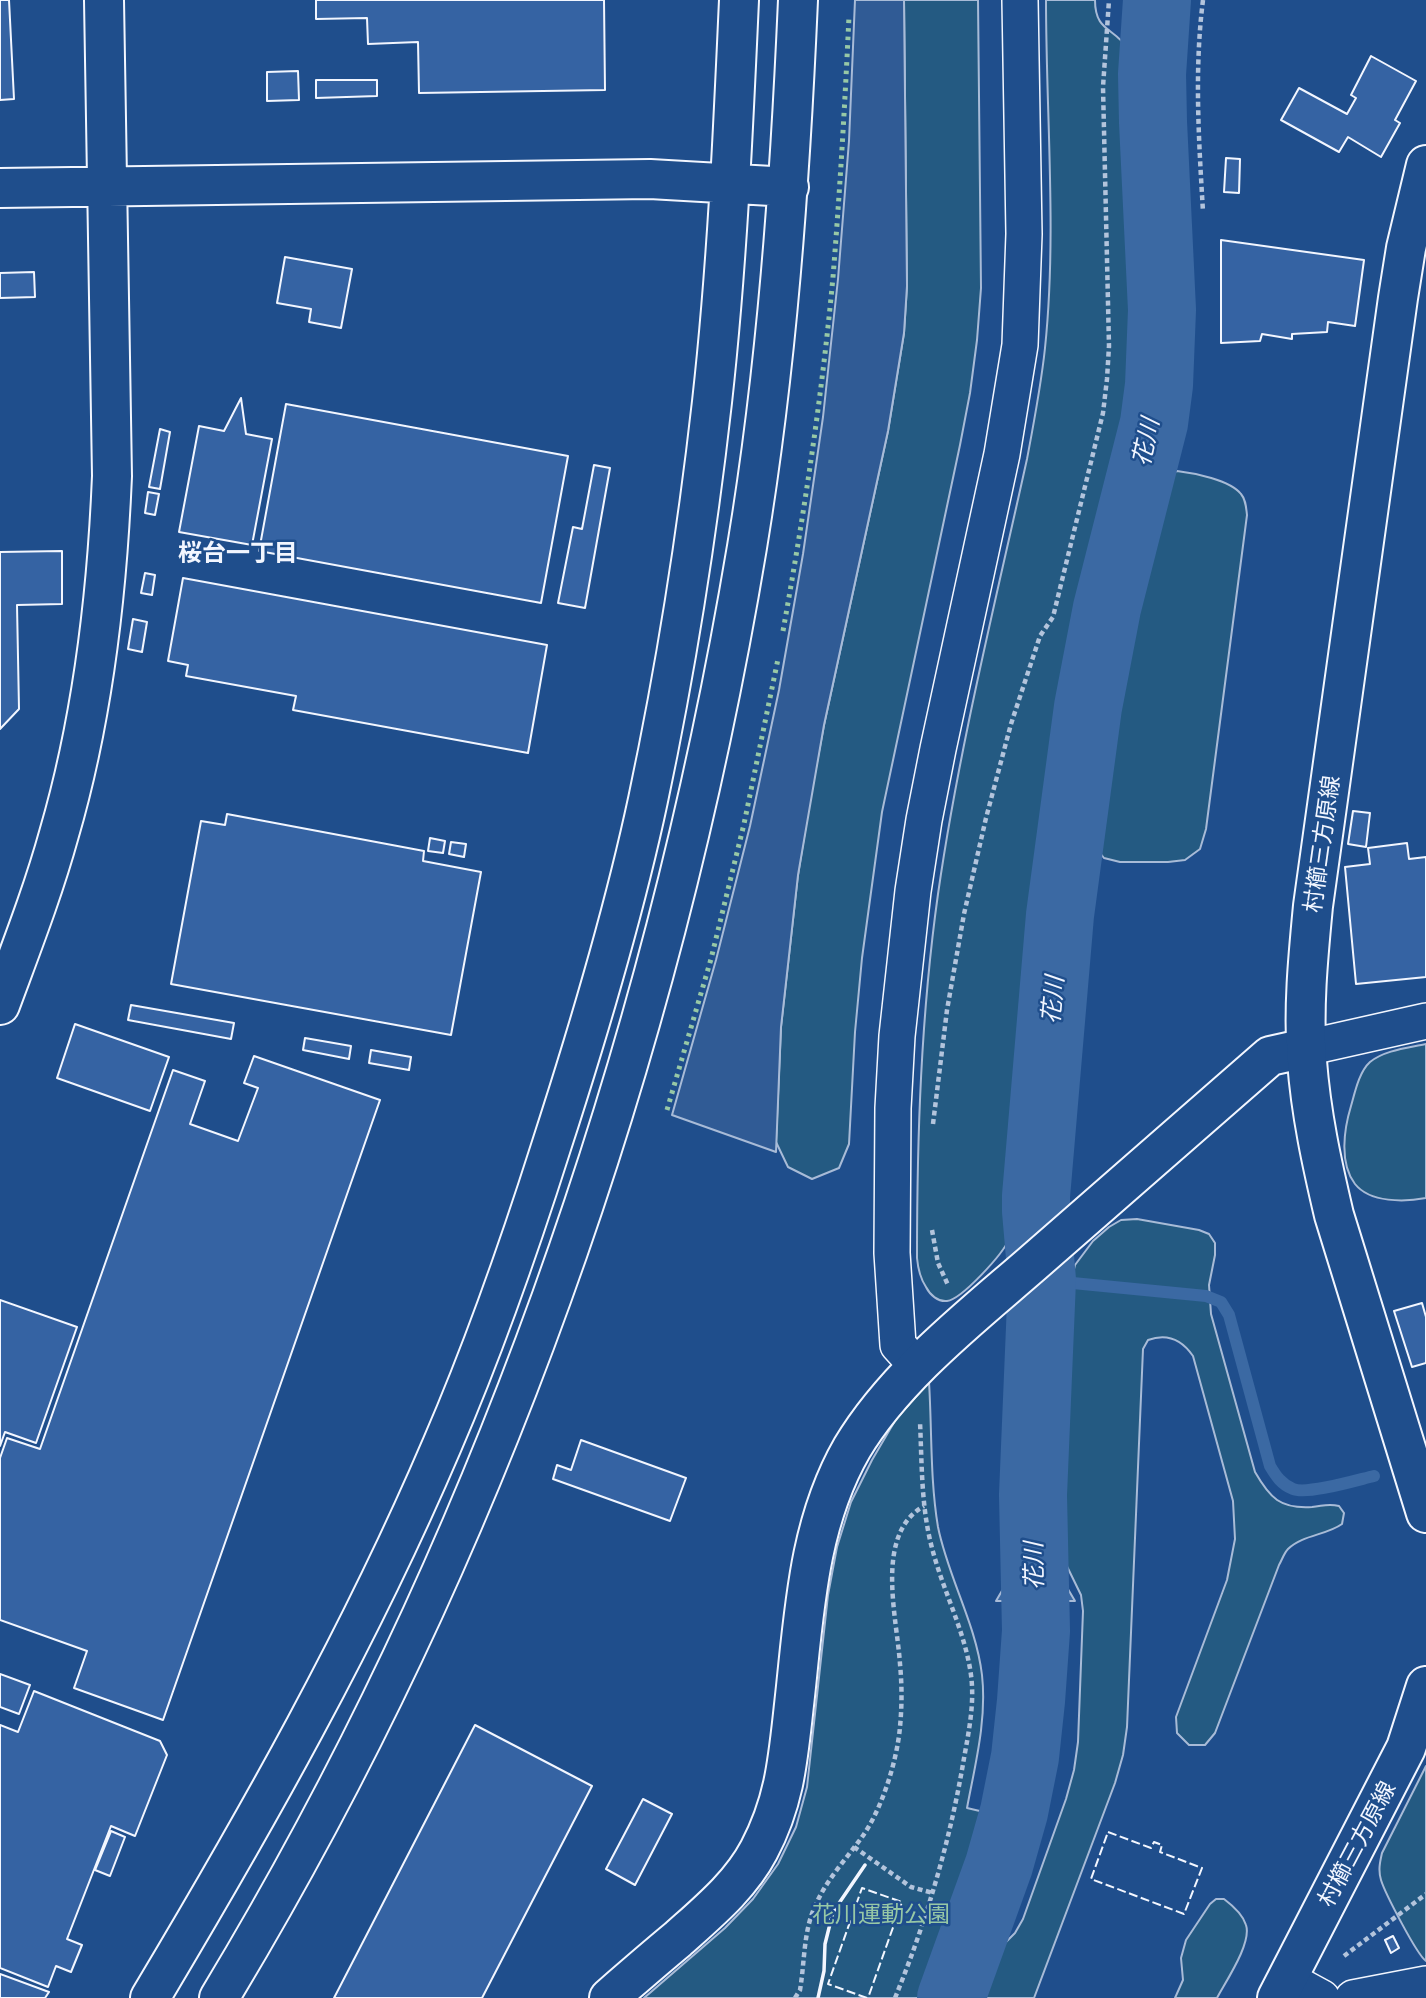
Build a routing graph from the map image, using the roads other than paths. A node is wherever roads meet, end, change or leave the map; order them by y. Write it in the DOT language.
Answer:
graph roads {
  1 [pos="104,0"];
  2 [pos="739,0"];
  3 [pos="798,0"];
  4 [pos="1020,0"];
  5 [pos="1426,165"];
  6 [pos="729,183"];
  7 [pos="107,186"];
  8 [pos="789,187"];
  9 [pos="0,188"];
  10 [pos="3,986"];
  11 [pos="1426,1021"];
  12 [pos="1306,1048"];
  13 [pos="917,1366"];
  14 [pos="1426,1513"];
  15 [pos="1426,1686"];
  16 [pos="1426,1984"];
  17 [pos="1282,1988"];
  18 [pos="150,1998"];
  19 [pos="219,1998"];
  20 [pos="609,1998"];
  21 [pos="1322,1998"];
  22 [pos="1353,1998"];
  1 -- 7 [label="street"];
  2 -- 6 [label="street"];
  3 -- 8 [label="street"];
  4 -- 13 [label="street"];
  5 -- 12 [label="street, 村櫛三方原線"];
  6 -- 7 [label="street"];
  6 -- 8 [label="street"];
  6 -- 18 [label="street"];
  7 -- 9 [label="street"];
  7 -- 10 [label="street"];
  8 -- 19 [label="street"];
  11 -- 12 [label="street"];
  12 -- 13 [label="street"];
  12 -- 14 [label="street, 村櫛三方原線"];
  13 -- 20 [label="street"];
  15 -- 17 [label="street, 村櫛三方原線"];
  16 -- 22 [label="street"];
  17 -- 21 [label="street"];
}
